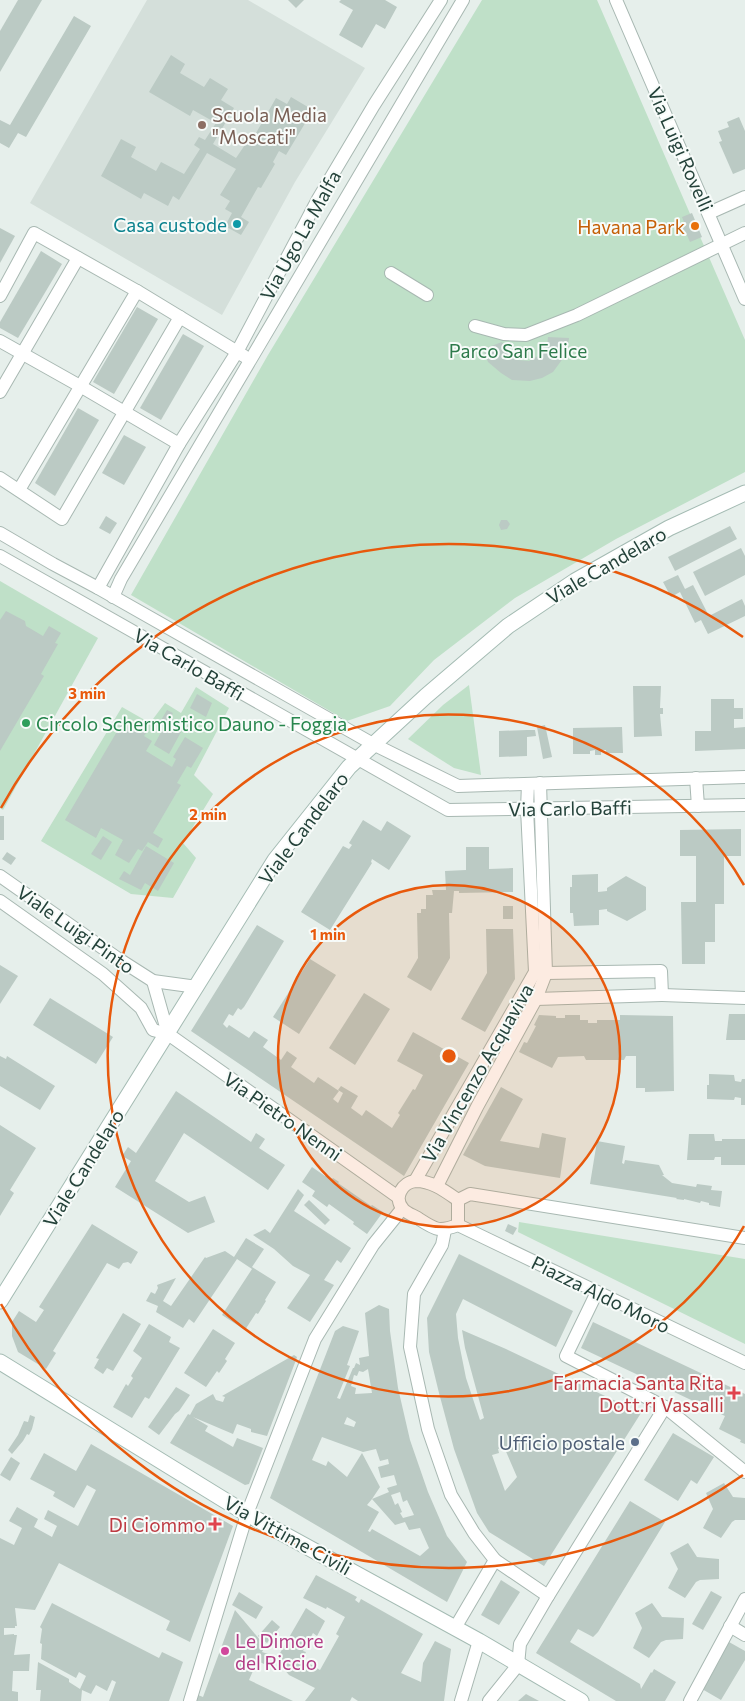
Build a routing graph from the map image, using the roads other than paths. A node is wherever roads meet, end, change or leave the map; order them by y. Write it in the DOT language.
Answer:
graph roads {
  1 [pos="441,0"];
  2 [pos="463,0"];
  3 [pos="616,0"];
  4 [pos="366,119"];
  5 [pos="385,133"];
  6 [pos="745,198"];
  7 [pos="709,213"];
  8 [pos="745,233"];
  9 [pos="722,243"];
  10 [pos="78,258"];
  11 [pos="391,273"];
  12 [pos="137,291"];
  13 [pos="427,295"];
  14 [pos="0,296"];
  15 [pos="745,299"];
  16 [pos="180,317"];
  17 [pos="475,326"];
  18 [pos="0,341"];
  19 [pos="237,352"];
  20 [pos="21,353"];
  21 [pos="251,360"];
  22 [pos="80,386"];
  23 [pos="0,392"];
  24 [pos="124,412"];
  25 [pos="179,444"];
  26 [pos="0,478"];
  27 [pos="19,490"];
  28 [pos="745,493"];
  29 [pos="142,508"];
  30 [pos="157,518"];
  31 [pos="0,533"];
  32 [pos="0,556"];
  33 [pos="80,579"];
  34 [pos="98,588"];
  35 [pos="113,597"];
  36 [pos="72,598"];
  37 [pos="142,613"];
  38 [pos="132,631"];
  39 [pos="373,744"];
  40 [pos="356,760"];
  41 [pos="745,777"];
  42 [pos="696,778"];
  43 [pos="534,784"];
  44 [pos="745,805"];
  45 [pos="698,806"];
  46 [pos="542,808"];
  47 [pos="527,809"];
  48 [pos="0,876"];
  49 [pos="11,884"];
  50 [pos="2,902"];
  51 [pos="546,973"];
  52 [pos="154,981"];
  53 [pos="197,987"];
  54 [pos="524,991"];
  55 [pos="662,995"];
  56 [pos="745,998"];
  57 [pos="536,999"];
  58 [pos="168,1034"];
  59 [pos="415,1181"];
  60 [pos="437,1186"];
  61 [pos="458,1200"];
  62 [pos="400,1203"];
  63 [pos="458,1225"];
  64 [pos="445,1230"];
  65 [pos="745,1238"];
  66 [pos="597,1292"];
  67 [pos="0,1301"];
  68 [pos="0,1362"];
  69 [pos="745,1363"];
  70 [pos="666,1407"];
  71 [pos="745,1472"];
  72 [pos="247,1514"];
  73 [pos="494,1560"];
  74 [pos="548,1596"];
  75 [pos="745,1599"];
  76 [pos="730,1626"];
  77 [pos="455,1628"];
  78 [pos="745,1635"];
  79 [pos="479,1641"];
  80 [pos="518,1665"];
  81 [pos="190,1701"];
  82 [pos="461,1701"];
  83 [pos="489,1701"];
  84 [pos="581,1701"];
  85 [pos="690,1701"];
  1 -- 4 [label="street, Via Ugo La Malfa"];
  2 -- 5 [label="street, Via Ugo La Malfa"];
  3 -- 7 [label="street, Via Luigi Rovelli"];
  4 -- 5 [label="street"];
  4 -- 19 [label="street, Via Ugo La Malfa"];
  5 -- 21 [label="street, Via Ugo La Malfa"];
  6 -- 7 [label="street"];
  7 -- 9 [label="street, Via Luigi Rovelli"];
  8 -- 9 [label="street"];
  9 -- 15 [label="street, Via Luigi Rovelli"];
  9 -- 17 [label="street"];
  10 -- 12 [label="street"];
  10 -- 14 [label="street"];
  10 -- 20 [label="street"];
  11 -- 13 [label="street"];
  12 -- 16 [label="street"];
  12 -- 22 [label="street"];
  16 -- 19 [label="street"];
  16 -- 24 [label="street"];
  18 -- 20 [label="street"];
  19 -- 21 [label="street"];
  19 -- 25 [label="street, Via Ugo La Malfa"];
  20 -- 22 [label="street"];
  20 -- 23 [label="street"];
  21 -- 30 [label="street, Via Ugo La Malfa"];
  22 -- 24 [label="street"];
  22 -- 27 [label="street"];
  24 -- 25 [label="street"];
  24 -- 27 [label="street"];
  25 -- 29 [label="street, Via Ugo La Malfa"];
  26 -- 27 [label="street"];
  28 -- 39 [label="main road, Viale Candelaro"];
  29 -- 30 [label="street"];
  29 -- 34 [label="street, Via Ugo La Malfa"];
  30 -- 35 [label="street, Via Ugo La Malfa"];
  31 -- 33 [label="street, Via Carlo Baffi"];
  32 -- 36 [label="street, Via Carlo Baffi"];
  33 -- 34 [label="street, Via Carlo Baffi"];
  33 -- 36 [label="street"];
  34 -- 35 [label="street, Via Carlo Baffi"];
  35 -- 37 [label="street, Via Carlo Baffi"];
  36 -- 38 [label="street, Via Carlo Baffi"];
  37 -- 38 [label="street"];
  37 -- 39 [label="street, Via Carlo Baffi"];
  38 -- 40 [label="street, Via Carlo Baffi"];
  39 -- 40 [label="main road, Viale Candelaro"];
  39 -- 43 [label="street, Via Carlo Baffi"];
  40 -- 47 [label="street, Via Carlo Baffi"];
  40 -- 53 [label="main road, Viale Candelaro"];
  41 -- 42 [label="street, Via Carlo Baffi"];
  42 -- 43 [label="street, Via Carlo Baffi"];
  42 -- 45 [label="street"];
  43 -- 46 [label="street, Via Vincenzo Acquaviva"];
  43 -- 47 [label="street, Via Vincenzo Acquaviva"];
  44 -- 45 [label="street, Via Carlo Baffi"];
  45 -- 46 [label="street, Via Carlo Baffi"];
  46 -- 47 [label="street, Via Carlo Baffi"];
  46 -- 51 [label="street, Via Vincenzo Acquaviva"];
  47 -- 54 [label="street, Via Vincenzo Acquaviva"];
  48 -- 49 [label="street, Viale Luigi Pinto"];
  49 -- 50 [label="street"];
  49 -- 52 [label="street, Viale Luigi Pinto"];
  50 -- 58 [label="street, Viale Luigi Pinto"];
  51 -- 55 [label="street"];
  51 -- 57 [label="street, Via Vincenzo Acquaviva"];
  52 -- 53 [label="street, Viale Luigi Pinto"];
  52 -- 58 [label="street, Viale Luigi Pinto"];
  53 -- 58 [label="main road, Viale Candelaro"];
  54 -- 57 [label="street"];
  54 -- 59 [label="street, Via Vincenzo Acquaviva"];
  55 -- 56 [label="street"];
  55 -- 57 [label="street"];
  57 -- 60 [label="street, Via Vincenzo Acquaviva"];
  58 -- 62 [label="street, Via Pietro Nenni"];
  58 -- 67 [label="main road, Viale Candelaro"];
  59 -- 60 [label="street"];
  59 -- 62 [label="street"];
  60 -- 61 [label="street"];
  61 -- 63 [label="street"];
  61 -- 65 [label="street"];
  62 -- 64 [label="street"];
  62 -- 72 [label="street"];
  63 -- 64 [label="street"];
  63 -- 66 [label="street, Piazza Aldo Moro"];
  64 -- 73 [label="street"];
  66 -- 69 [label="street, Piazza Aldo Moro"];
  66 -- 70 [label="street"];
  68 -- 72 [label="main road, Via Vittime Civili"];
  70 -- 71 [label="street"];
  70 -- 74 [label="street"];
  72 -- 77 [label="main road, Via Vittime Civili"];
  72 -- 81 [label="street"];
  73 -- 74 [label="street"];
  73 -- 77 [label="street"];
  74 -- 80 [label="street"];
  75 -- 76 [label="street"];
  76 -- 78 [label="street"];
  76 -- 85 [label="street"];
  77 -- 79 [label="main road, Via Vittime Civili"];
  79 -- 80 [label="main road, Via Vittime Civili"];
  79 -- 82 [label="street"];
  80 -- 83 [label="street"];
  80 -- 84 [label="main road, Via Vittime Civili"];
}
